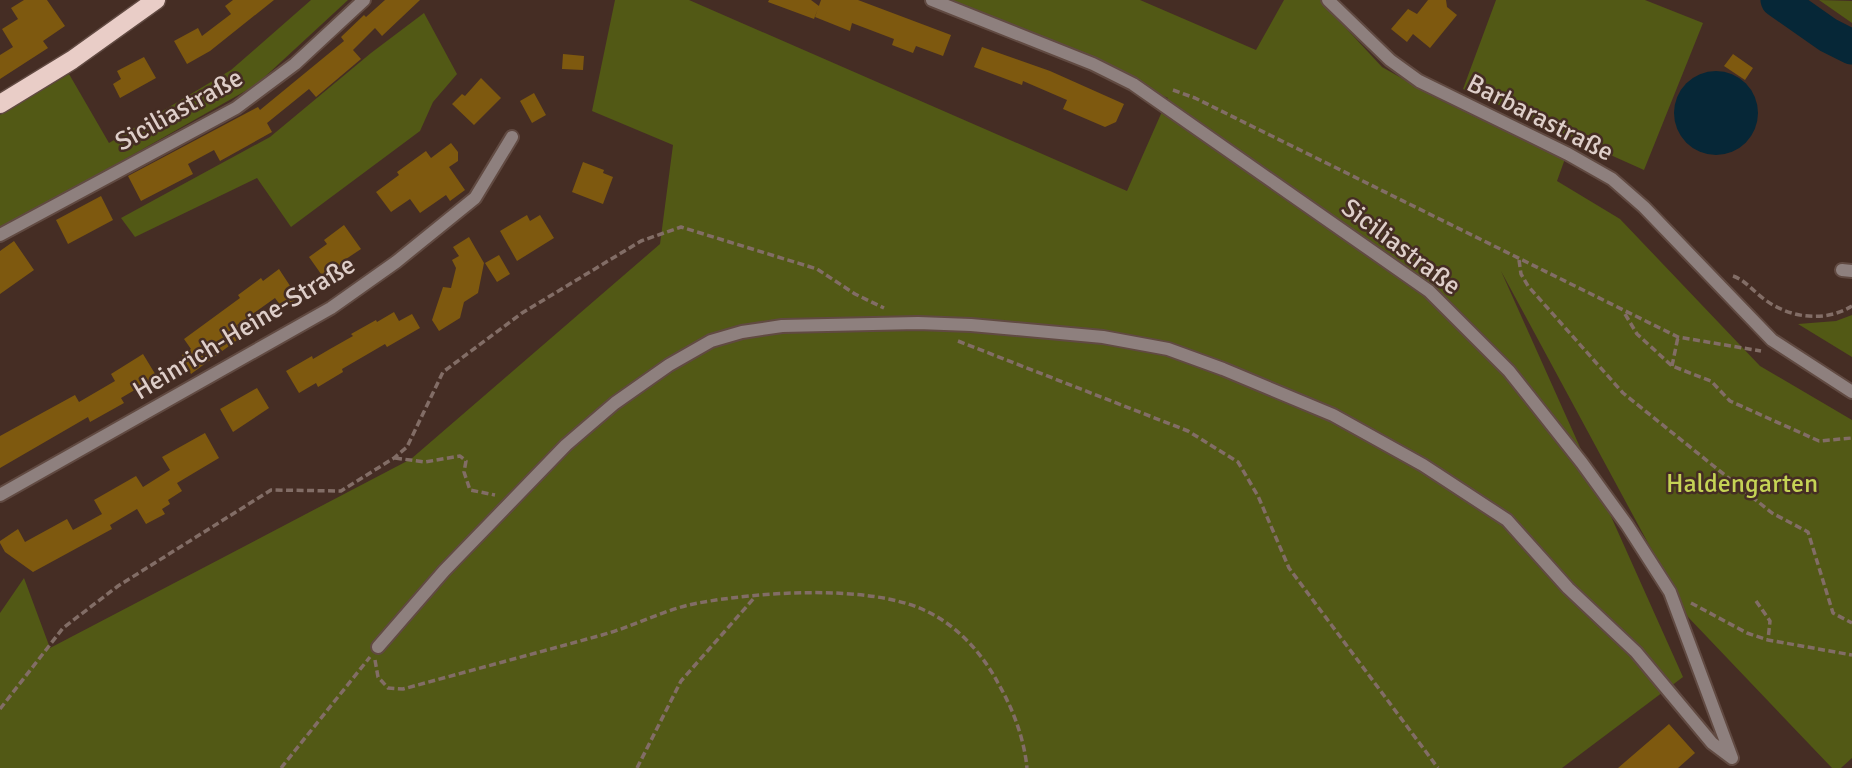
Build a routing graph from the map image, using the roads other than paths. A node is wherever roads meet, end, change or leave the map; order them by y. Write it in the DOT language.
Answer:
graph roads {
  1 [pos="156,0"];
  2 [pos="364,0"];
  3 [pos="932,0"];
  4 [pos="1328,0"];
  5 [pos="0,104"];
  6 [pos="512,137"];
  7 [pos="0,235"];
  8 [pos="1852,392"];
  9 [pos="0,495"];
  10 [pos="378,647"];
  1 -- 5 [label="main road"];
  2 -- 7 [label="street, Siciliastraße"];
  3 -- 10 [label="street, Siciliastraße"];
  4 -- 8 [label="street, Barbarastraße"];
  6 -- 9 [label="street, Heinrich-Heine-Straße"];
}
